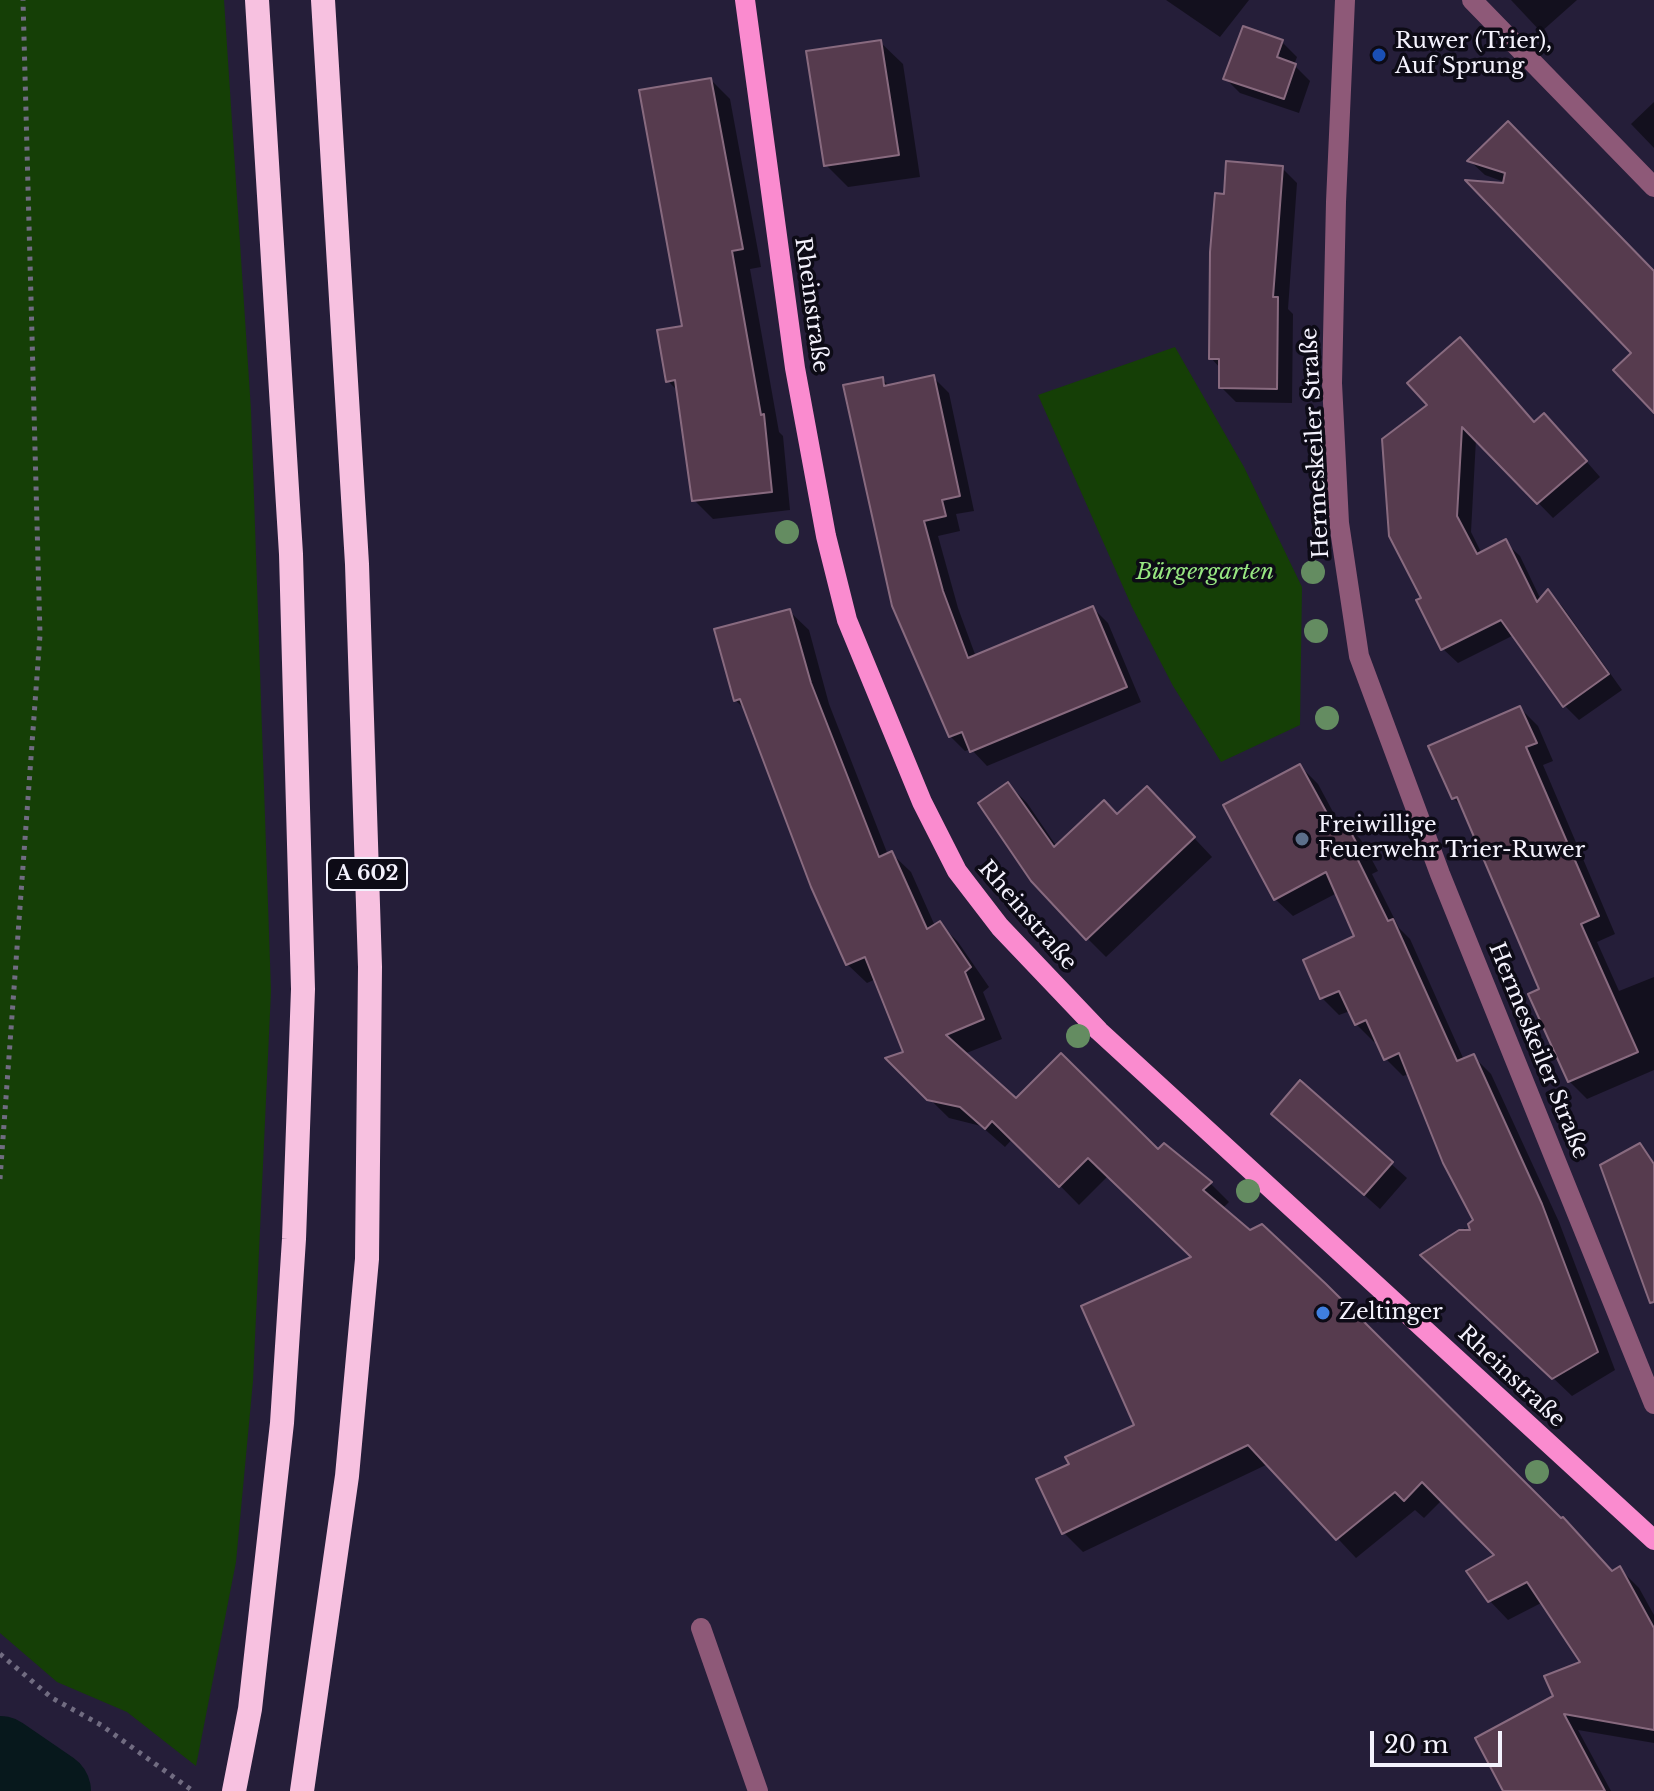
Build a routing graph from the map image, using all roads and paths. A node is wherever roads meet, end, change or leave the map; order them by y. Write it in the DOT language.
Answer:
graph roads {
  1 [pos="23,0"];
  2 [pos="257,0"];
  3 [pos="323,0"];
  4 [pos="745,0"];
  5 [pos="1345,0"];
  6 [pos="1472,0"];
  7 [pos="1654,187"];
  8 [pos="0,1179"];
  9 [pos="1654,1404"];
  10 [pos="1654,1540"];
  11 [pos="701,1628"];
  12 [pos="0,1654"];
  13 [pos="193,1791"];
  14 [pos="234,1791"];
  15 [pos="302,1791"];
  16 [pos="758,1791"];
  1 -- 8 [label="path"];
  2 -- 14 [label="highway, A 602"];
  3 -- 15 [label="highway, A 602"];
  4 -- 10 [label="main road, Rheinstraße"];
  5 -- 9 [label="street, Hermeskeiler Straße"];
  6 -- 7 [label="street"];
  11 -- 16 [label="street"];
  12 -- 13 [label="path"];
}
